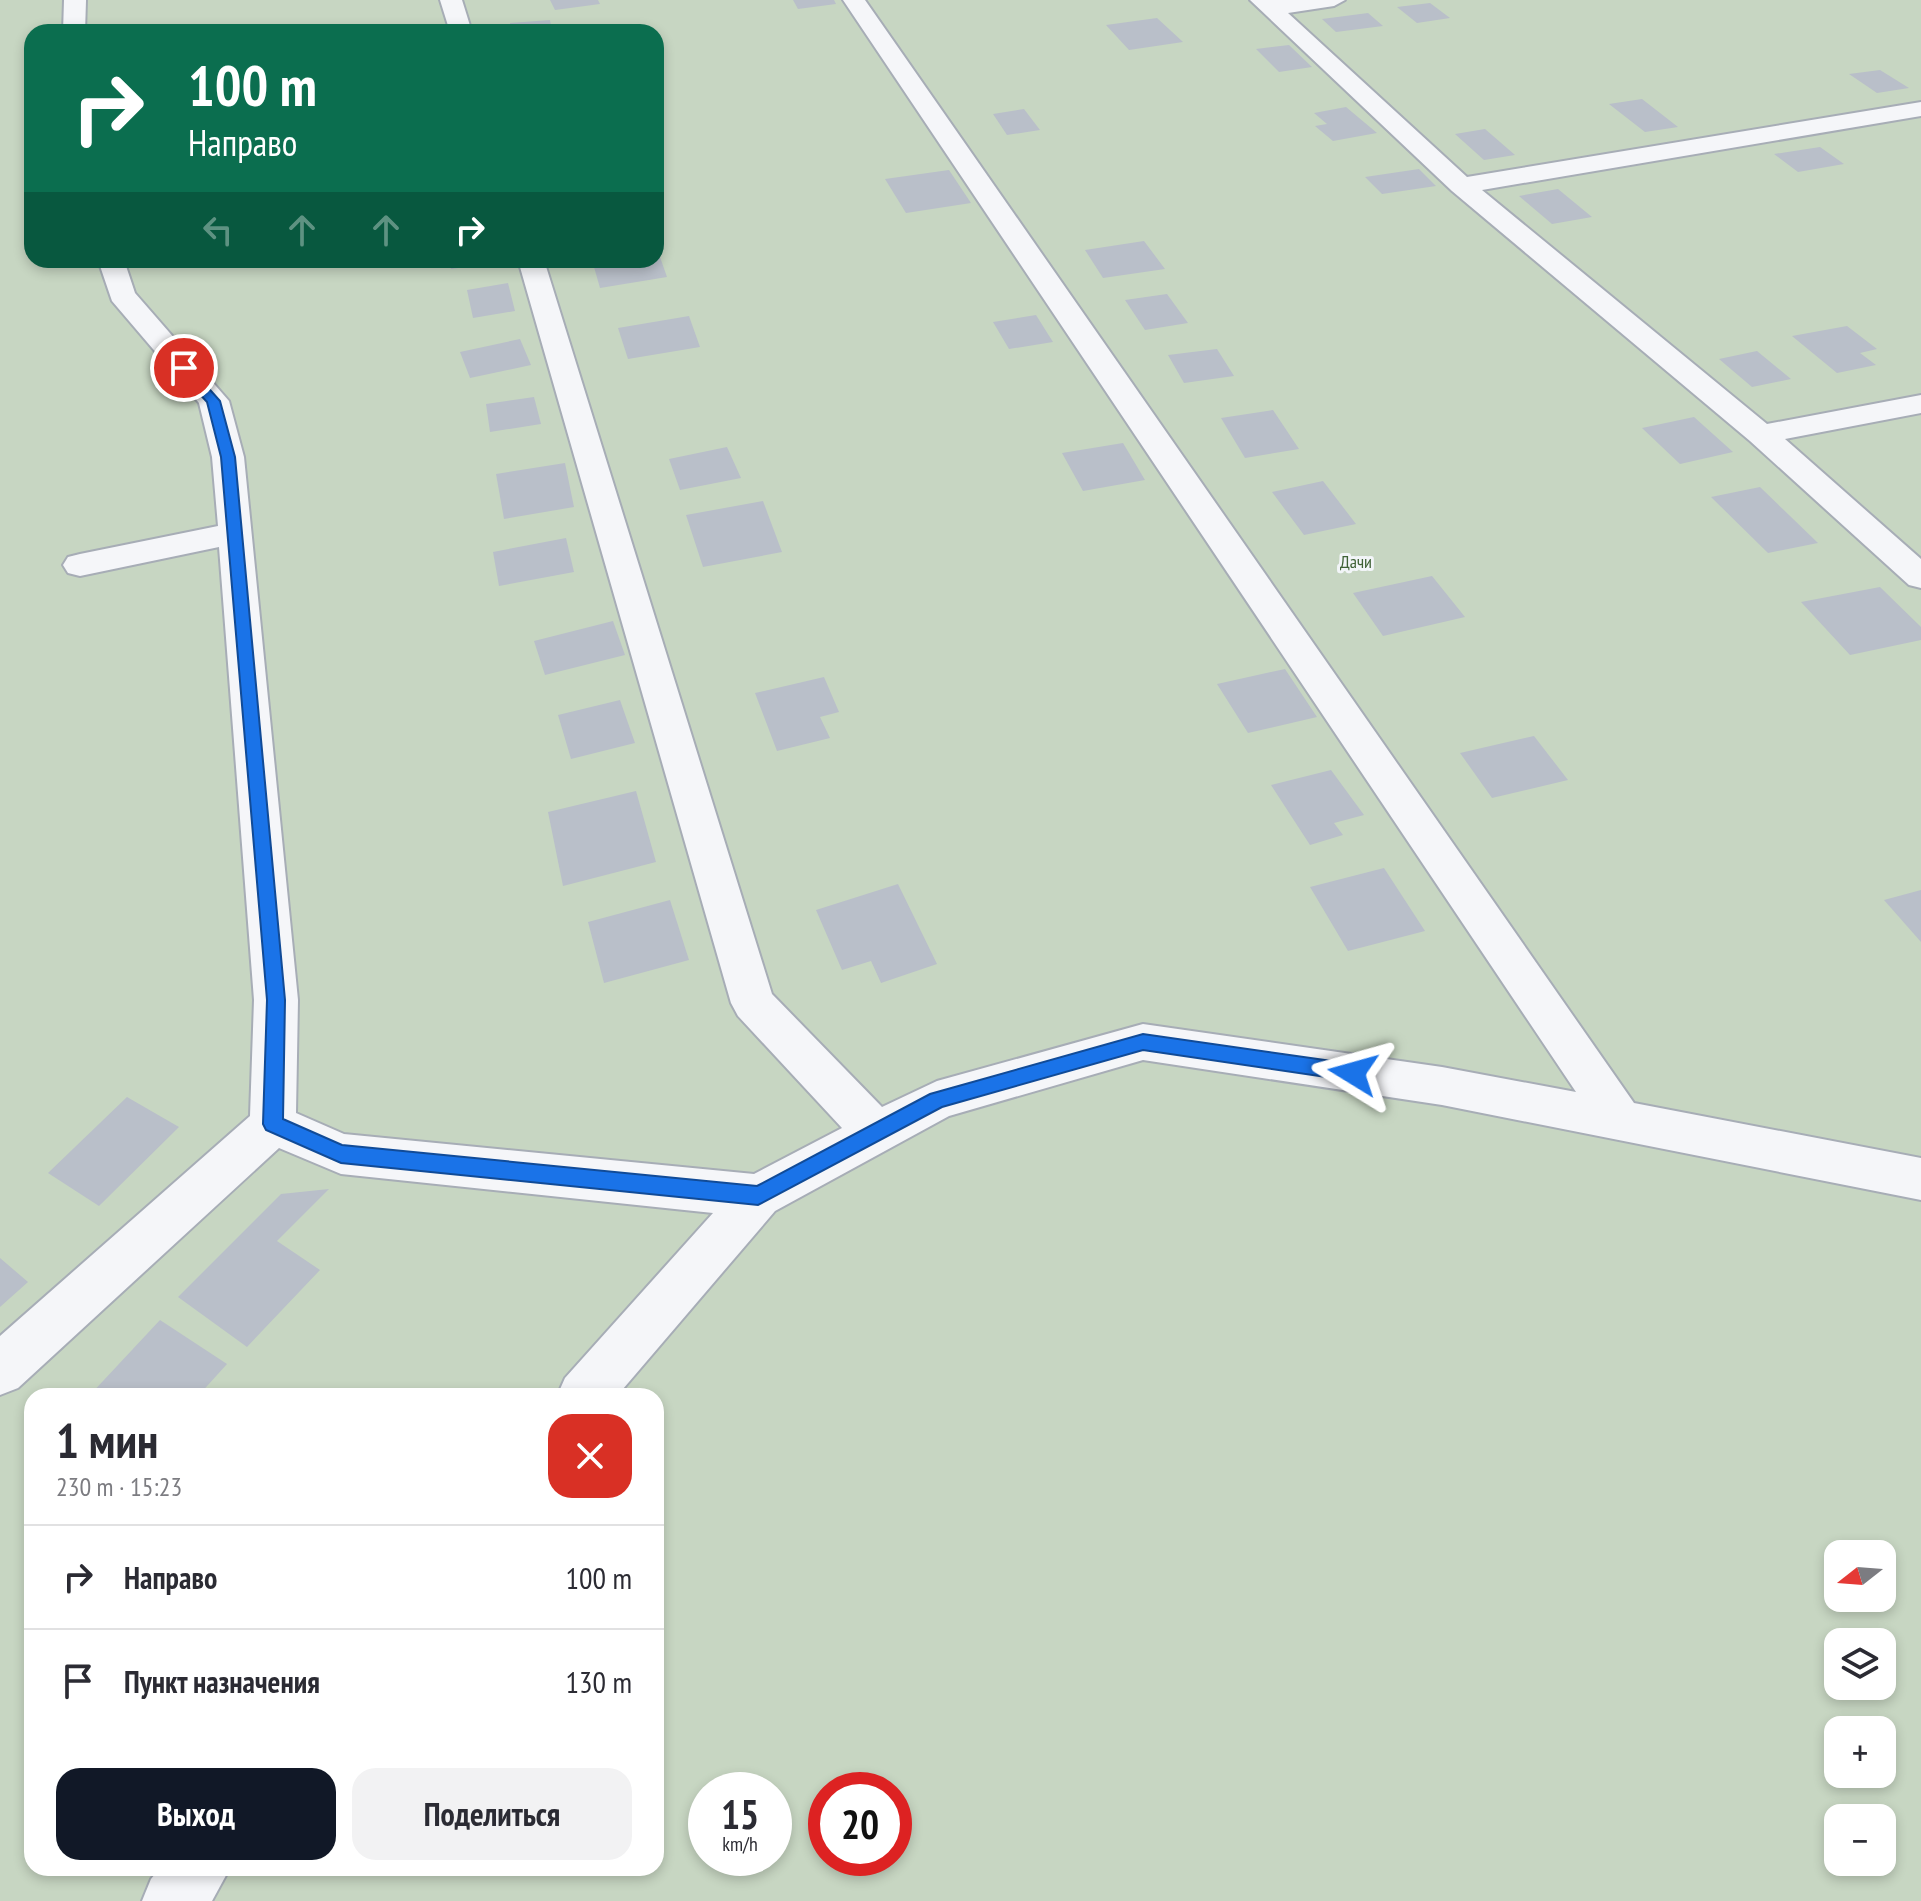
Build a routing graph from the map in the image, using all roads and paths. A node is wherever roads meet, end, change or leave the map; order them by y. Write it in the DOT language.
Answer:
graph roads {
  1 [pos="75,0"];
  2 [pos="451,0"];
  3 [pos="854,0"];
  4 [pos="1334,0"];
  5 [pos="1265,4"];
  6 [pos="74,24"];
  7 [pos="458,24"];
  8 [pos="1921,109"];
  9 [pos="1461,186"];
  10 [pos="114,268"];
  11 [pos="533,268"];
  12 [pos="1921,404"];
  13 [pos="1761,434"];
  14 [pos="235,533"];
  15 [pos="80,565"];
  16 [pos="1921,577"];
  17 [pos="1620,1120"];
  18 [pos="273,1124"];
  19 [pos="877,1133"];
  20 [pos="1921,1179"];
  21 [pos="758,1196"];
  22 [pos="0,1370"];
  23 [pos="590,1388"];
  24 [pos="193,1876"];
  25 [pos="173,1901"];
  1 -- 6 [label="lane"];
  2 -- 7 [label="lane"];
  3 -- 17 [label="lane"];
  4 -- 5 [label="lane"];
  5 -- 9 [label="lane"];
  8 -- 9 [label="lane"];
  9 -- 13 [label="lane"];
  10 -- 14 [label="lane"];
  11 -- 19 [label="lane"];
  12 -- 13 [label="lane"];
  13 -- 16 [label="lane"];
  14 -- 15 [label="lane"];
  14 -- 18 [label="lane"];
  17 -- 19 [label="lane"];
  17 -- 20 [label="lane"];
  18 -- 21 [label="lane"];
  18 -- 22 [label="lane"];
  19 -- 21 [label="lane"];
  21 -- 23 [label="lane"];
  24 -- 25 [label="lane"];
}
